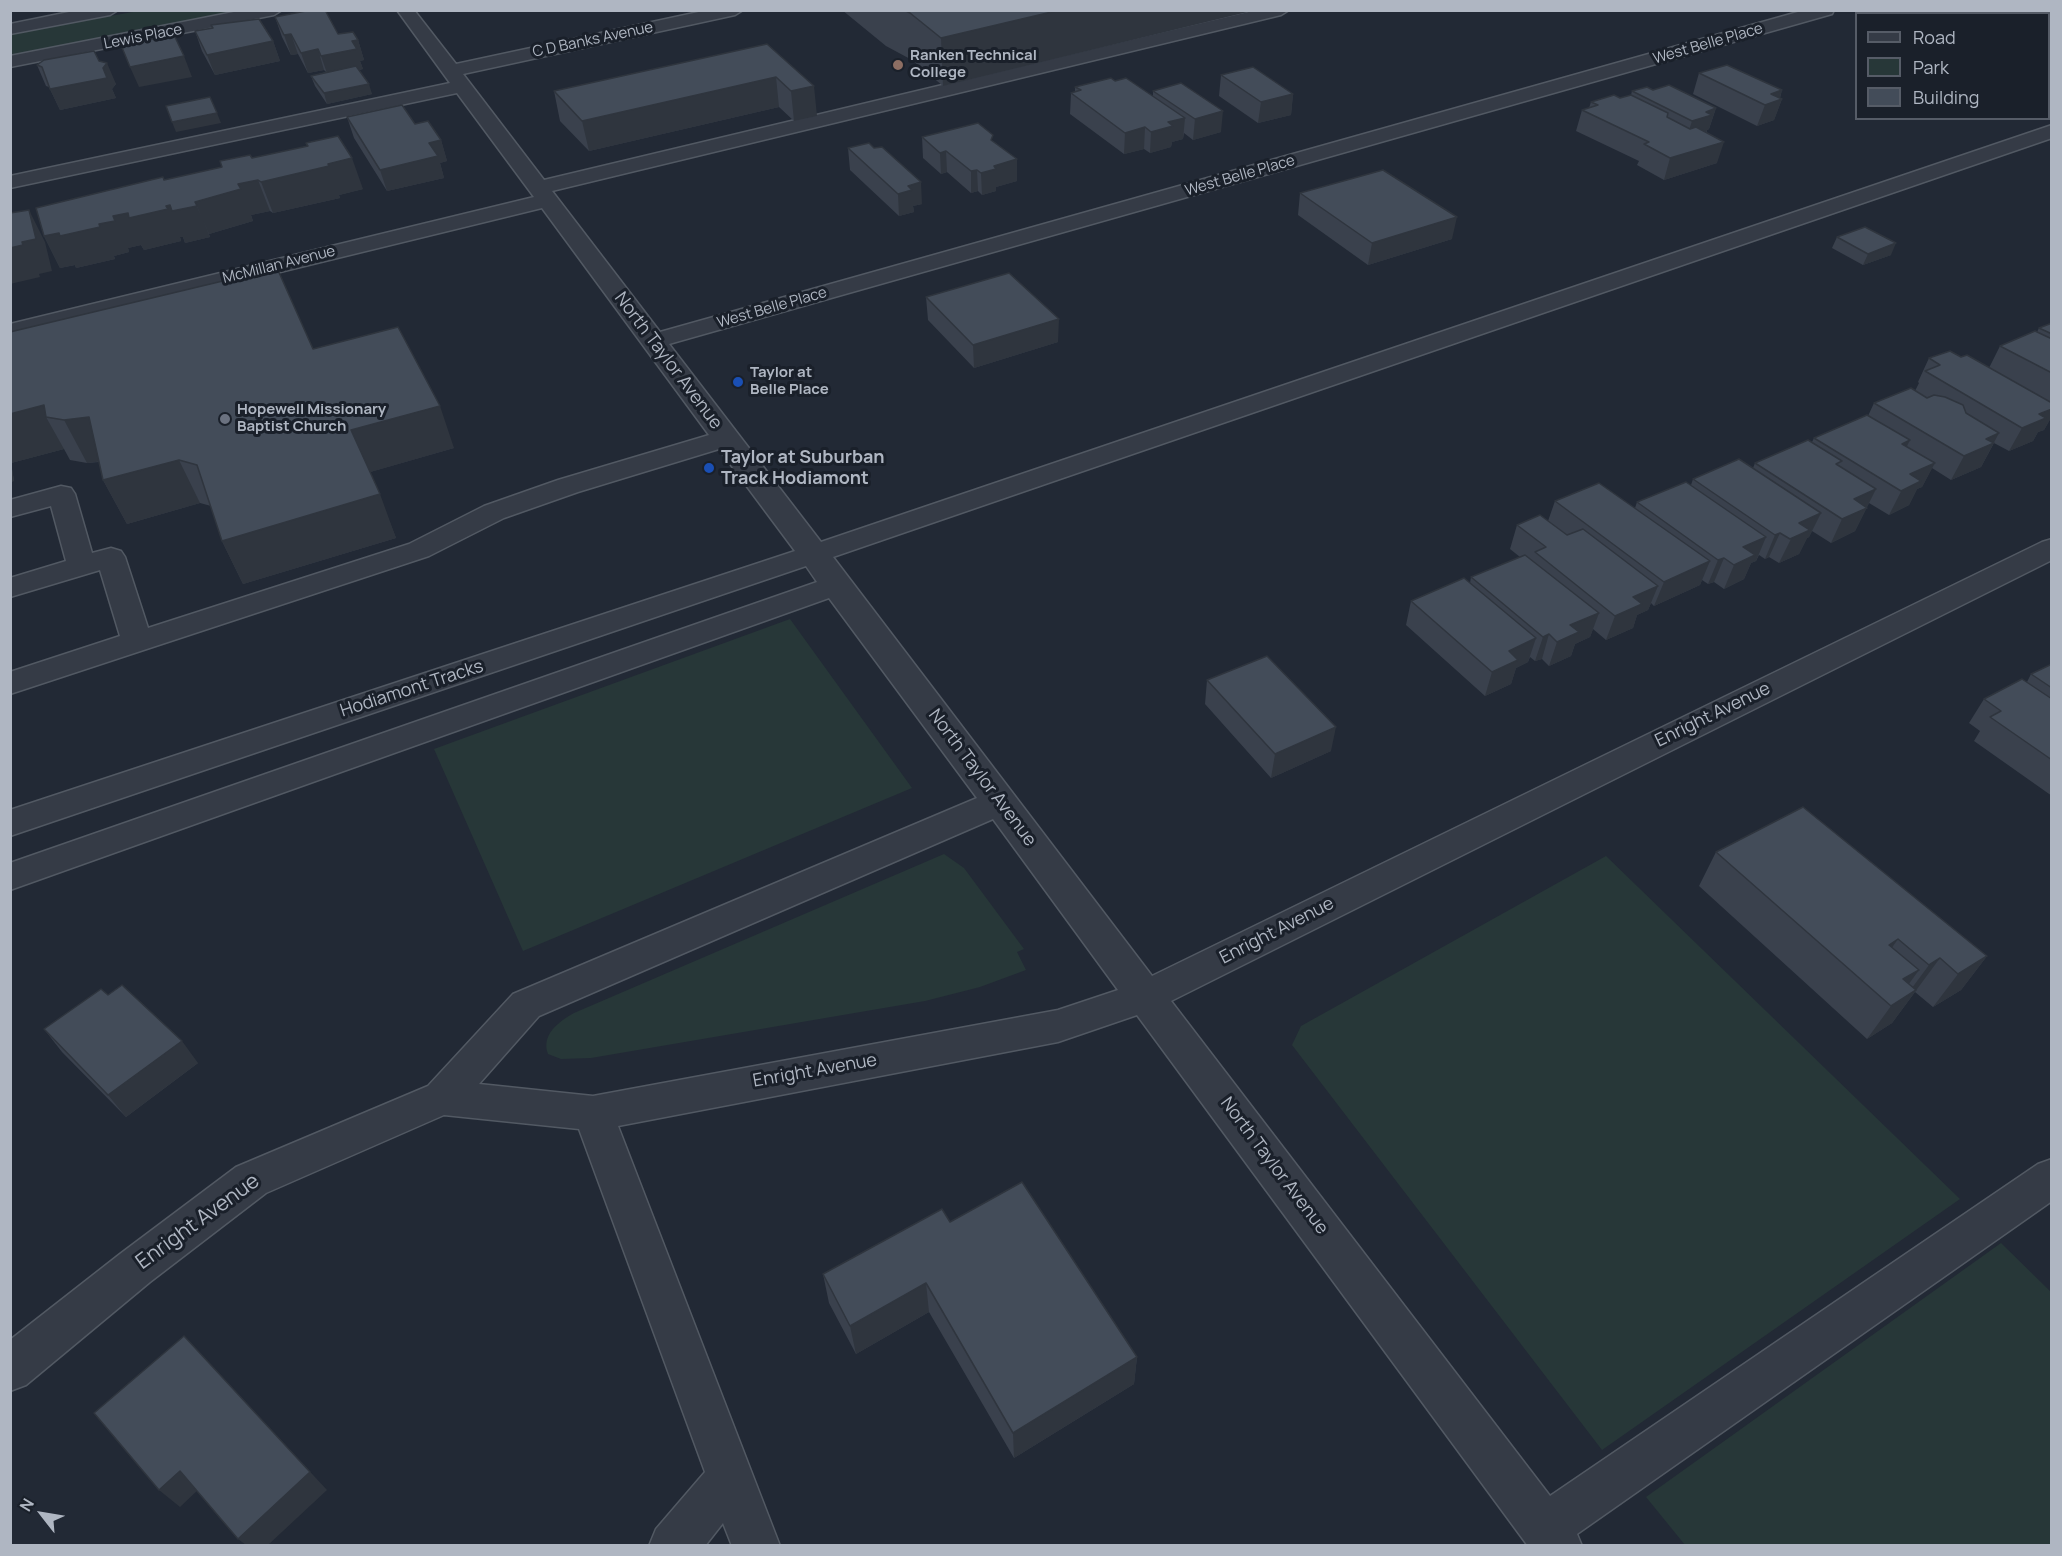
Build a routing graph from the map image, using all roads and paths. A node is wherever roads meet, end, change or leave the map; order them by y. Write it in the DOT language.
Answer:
graph roads {
  1 [pos="110,10"];
  2 [pos="274,10"];
  3 [pos="405,10"];
  4 [pos="735,10"];
  5 [pos="1281,10"];
  6 [pos="1826,10"];
  7 [pos="10,28"];
  8 [pos="10,62"];
  9 [pos="457,79"];
  10 [pos="2052,131"];
  11 [pos="10,182"];
  12 [pos="543,194"];
  13 [pos="10,331"];
  14 [pos="653,341"];
  15 [pos="727,438"];
  16 [pos="10,509"];
  17 [pos="2052,548"];
  18 [pos="814,554"];
  19 [pos="82,566"];
  20 [pos="837,585"];
  21 [pos="10,588"];
  22 [pos="137,642"];
  23 [pos="10,682"];
  24 [pos="1000,802"];
  25 [pos="10,822"];
  26 [pos="10,877"];
  27 [pos="1146,996"];
  28 [pos="442,1098"];
  29 [pos="593,1113"];
  30 [pos="2052,1177"];
  31 [pos="10,1369"];
  32 [pos="729,1480"];
  33 [pos="1552,1537"];
  34 [pos="673,1545"];
  35 [pos="756,1545"];
  1 -- 7 [label="street, Lewis Place"];
  2 -- 8 [label="street, Lewis Place"];
  3 -- 9 [label="street, North Taylor Avenue"];
  4 -- 9 [label="street, C D Banks Avenue"];
  5 -- 12 [label="street, McMillan Avenue"];
  6 -- 14 [label="street, West Belle Place"];
  9 -- 11 [label="street, C D Banks Avenue"];
  9 -- 12 [label="street, North Taylor Avenue"];
  10 -- 18 [label="street, Hodiamont Tracks"];
  12 -- 13 [label="street, McMillan Avenue"];
  12 -- 14 [label="street, North Taylor Avenue"];
  14 -- 15 [label="street, North Taylor Avenue"];
  15 -- 18 [label="street, North Taylor Avenue"];
  15 -- 22 [label="street"];
  16 -- 19 [label="street"];
  17 -- 27 [label="street, Enright Avenue"];
  18 -- 20 [label="street, North Taylor Avenue"];
  18 -- 25 [label="street, Hodiamont Tracks"];
  19 -- 21 [label="street"];
  19 -- 22 [label="street"];
  20 -- 24 [label="street, North Taylor Avenue"];
  20 -- 26 [label="street"];
  22 -- 23 [label="street"];
  24 -- 27 [label="street, North Taylor Avenue"];
  24 -- 28 [label="street, Enright Avenue"];
  27 -- 29 [label="street, Enright Avenue"];
  27 -- 33 [label="street, North Taylor Avenue"];
  28 -- 29 [label="street, Enright Avenue"];
  28 -- 31 [label="street, Enright Avenue"];
  29 -- 32 [label="street"];
  30 -- 33 [label="street"];
  32 -- 34 [label="street"];
  32 -- 35 [label="street"];
}
